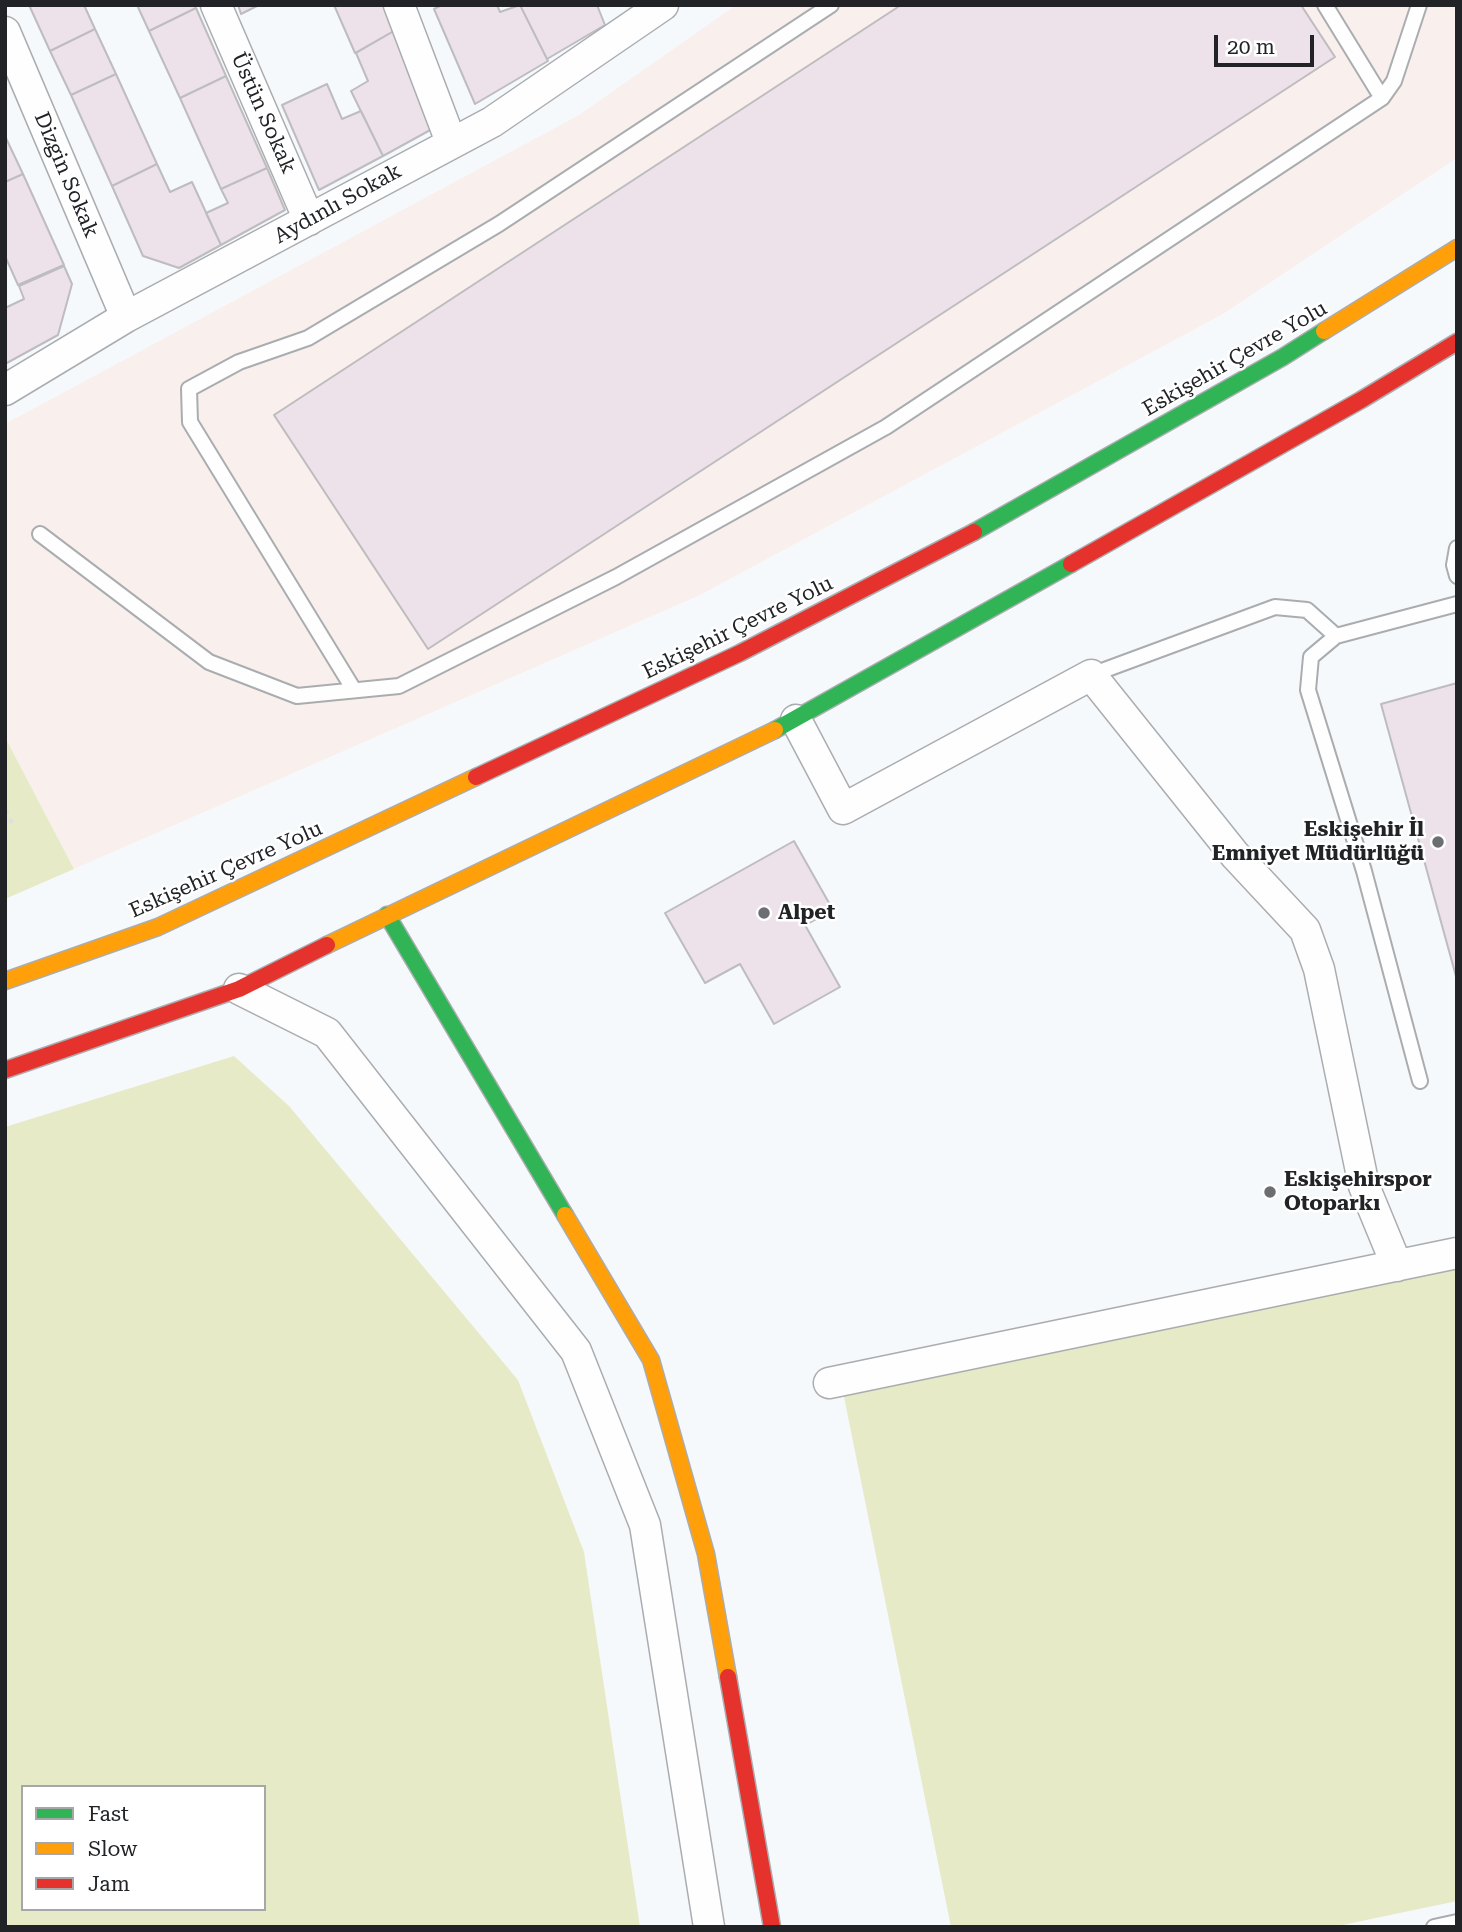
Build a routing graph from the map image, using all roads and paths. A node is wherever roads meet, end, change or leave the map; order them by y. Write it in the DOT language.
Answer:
graph roads {
  1 [pos="216,5"];
  2 [pos="399,5"];
  3 [pos="663,5"];
  4 [pos="831,5"];
  5 [pos="1325,5"];
  6 [pos="1419,5"];
  7 [pos="631,15"];
  8 [pos="5,33"];
  9 [pos="1382,98"];
  10 [pos="451,142"];
  11 [pos="309,220"];
  12 [pos="1457,248"];
  13 [pos="127,317"];
  14 [pos="1457,342"];
  15 [pos="5,390"];
  16 [pos="40,534"];
  17 [pos="1457,548"];
  18 [pos="1457,576"];
  19 [pos="1457,604"];
  20 [pos="1336,636"];
  21 [pos="1091,675"];
  22 [pos="355,690"];
  23 [pos="796,720"];
  24 [pos="5,810"];
  25 [pos="5,824"];
  26 [pos="387,915"];
  27 [pos="5,981"];
  28 [pos="239,989"];
  29 [pos="5,1070"];
  30 [pos="1420,1081"];
  31 [pos="1457,1253"];
  32 [pos="1397,1266"];
  33 [pos="829,1383"];
  34 [pos="1457,1922"];
  35 [pos="709,1927"];
  36 [pos="772,1927"];
  37 [pos="1434,1927"];
  1 -- 11 [label="street, Üstün Sokak"];
  2 -- 10 [label="street"];
  3 -- 7 [label="street, Aydınlı Sokak"];
  4 -- 22 [label="lane"];
  5 -- 9 [label="lane"];
  6 -- 9 [label="lane"];
  7 -- 10 [label="street, Aydınlı Sokak"];
  8 -- 13 [label="street, Dizgin Sokak"];
  9 -- 22 [label="lane"];
  10 -- 11 [label="street, Aydınlı Sokak"];
  11 -- 13 [label="street, Aydınlı Sokak"];
  12 -- 27 [label="main road, Eskişehir Çevre Yolu"];
  13 -- 15 [label="street, Aydınlı Sokak"];
  14 -- 23 [label="main road"];
  16 -- 22 [label="lane"];
  17 -- 18 [label="lane"];
  19 -- 20 [label="lane"];
  20 -- 21 [label="lane"];
  20 -- 30 [label="lane"];
  21 -- 23 [label="street"];
  21 -- 32 [label="street"];
  23 -- 26 [label="main road"];
  24 -- 25 [label="path"];
  26 -- 28 [label="main road"];
  26 -- 36 [label="main road"];
  28 -- 29 [label="main road"];
  28 -- 35 [label="street"];
  31 -- 32 [label="street"];
  32 -- 33 [label="street"];
  34 -- 37 [label="lane"];
}
